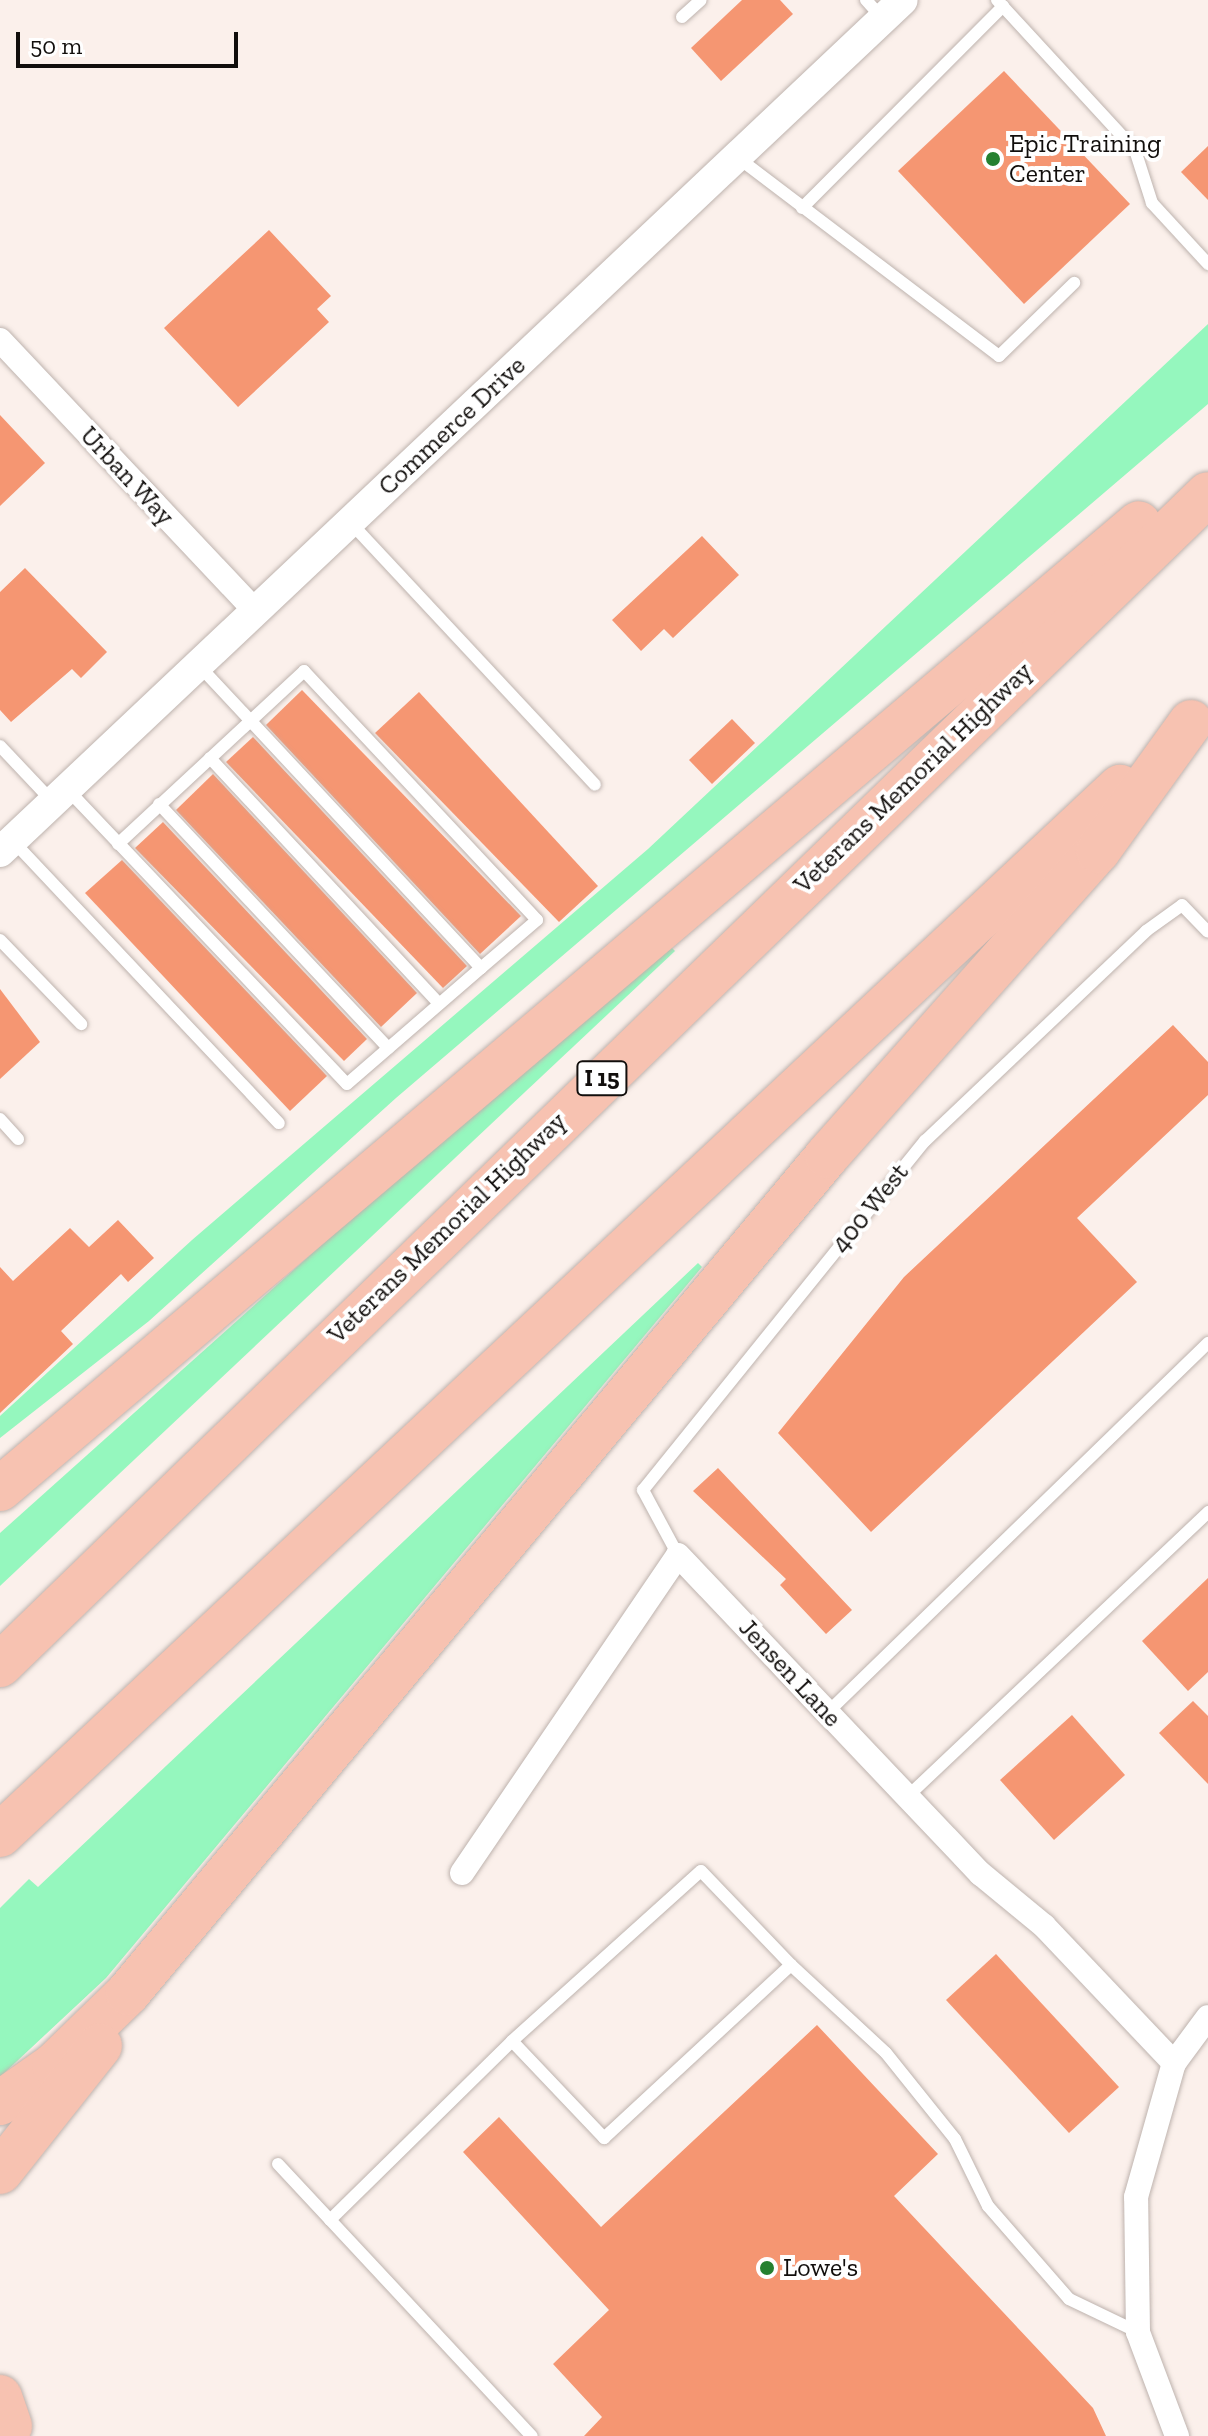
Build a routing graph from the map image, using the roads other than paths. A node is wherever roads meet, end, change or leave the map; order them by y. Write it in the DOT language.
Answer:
graph roads {
  1 [pos="701,0"];
  2 [pos="1000,3"];
  3 [pos="884,6"];
  4 [pos="682,17"];
  5 [pos="737,157"];
  6 [pos="802,208"];
  7 [pos="1208,264"];
  8 [pos="1074,283"];
  9 [pos="0,340"];
  10 [pos="1208,464"];
  11 [pos="1208,494"];
  12 [pos="350,522"];
  13 [pos="255,611"];
  14 [pos="198,665"];
  15 [pos="1200,713"];
  16 [pos="250,721"];
  17 [pos="0,746"];
  18 [pos="210,758"];
  19 [pos="595,785"];
  20 [pos="60,795"];
  21 [pos="159,804"];
  22 [pos="118,844"];
  23 [pos="6,846"];
  24 [pos="1208,932"];
  25 [pos="0,940"];
  26 [pos="481,968"];
  27 [pos="439,1004"];
  28 [pos="81,1024"];
  29 [pos="388,1048"];
  30 [pos="0,1119"];
  31 [pos="279,1123"];
  32 [pos="18,1139"];
  33 [pos="1208,1343"];
  34 [pos="0,1489"];
  35 [pos="1208,1512"];
  36 [pos="678,1555"];
  37 [pos="0,1665"];
  38 [pos="828,1712"];
  39 [pos="907,1797"];
  40 [pos="0,1835"];
  41 [pos="462,1873"];
  42 [pos="791,1965"];
  43 [pos="128,1993"];
  44 [pos="1208,2017"];
  45 [pos="512,2041"];
  46 [pos="1174,2063"];
  47 [pos="0,2103"];
  48 [pos="278,2164"];
  49 [pos="0,2172"];
  50 [pos="330,2220"];
  51 [pos="1138,2332"];
  52 [pos="532,2436"];
  53 [pos="1177,2436"];
  1 -- 4 [label="lane"];
  2 -- 6 [label="lane"];
  2 -- 7 [label="lane"];
  3 -- 5 [label="street, Commerce Drive"];
  5 -- 6 [label="lane"];
  5 -- 12 [label="street, Commerce Drive"];
  6 -- 8 [label="lane"];
  9 -- 13 [label="street, Urban Way"];
  10 -- 34 [label="highway"];
  11 -- 37 [label="highway, Veterans Memorial Highway / I 15"];
  12 -- 13 [label="street, Commerce Drive"];
  12 -- 19 [label="lane"];
  13 -- 14 [label="street, Commerce Drive"];
  14 -- 16 [label="lane"];
  14 -- 20 [label="street, Commerce Drive"];
  15 -- 40 [label="highway"];
  15 -- 43 [label="highway"];
  16 -- 18 [label="lane"];
  16 -- 26 [label="lane"];
  16 -- 26 [label="lane"];
  17 -- 20 [label="lane"];
  18 -- 21 [label="lane"];
  18 -- 27 [label="lane"];
  20 -- 22 [label="lane"];
  20 -- 23 [label="street, Commerce Drive"];
  21 -- 22 [label="lane"];
  21 -- 29 [label="lane"];
  22 -- 29 [label="lane"];
  23 -- 31 [label="lane"];
  24 -- 36 [label="lane, 400 West"];
  25 -- 28 [label="lane"];
  26 -- 27 [label="lane"];
  27 -- 29 [label="lane"];
  30 -- 32 [label="lane"];
  33 -- 38 [label="lane"];
  35 -- 39 [label="lane"];
  36 -- 38 [label="street, Jensen Lane"];
  36 -- 41 [label="street"];
  38 -- 39 [label="street, Jensen Lane"];
  39 -- 46 [label="street, Jensen Lane"];
  42 -- 45 [label="lane"];
  42 -- 45 [label="lane"];
  42 -- 51 [label="lane"];
  43 -- 47 [label="highway"];
  43 -- 49 [label="highway"];
  44 -- 46 [label="street"];
  45 -- 50 [label="lane"];
  46 -- 51 [label="street"];
  48 -- 50 [label="lane"];
  50 -- 52 [label="lane"];
  51 -- 53 [label="street"];
}
